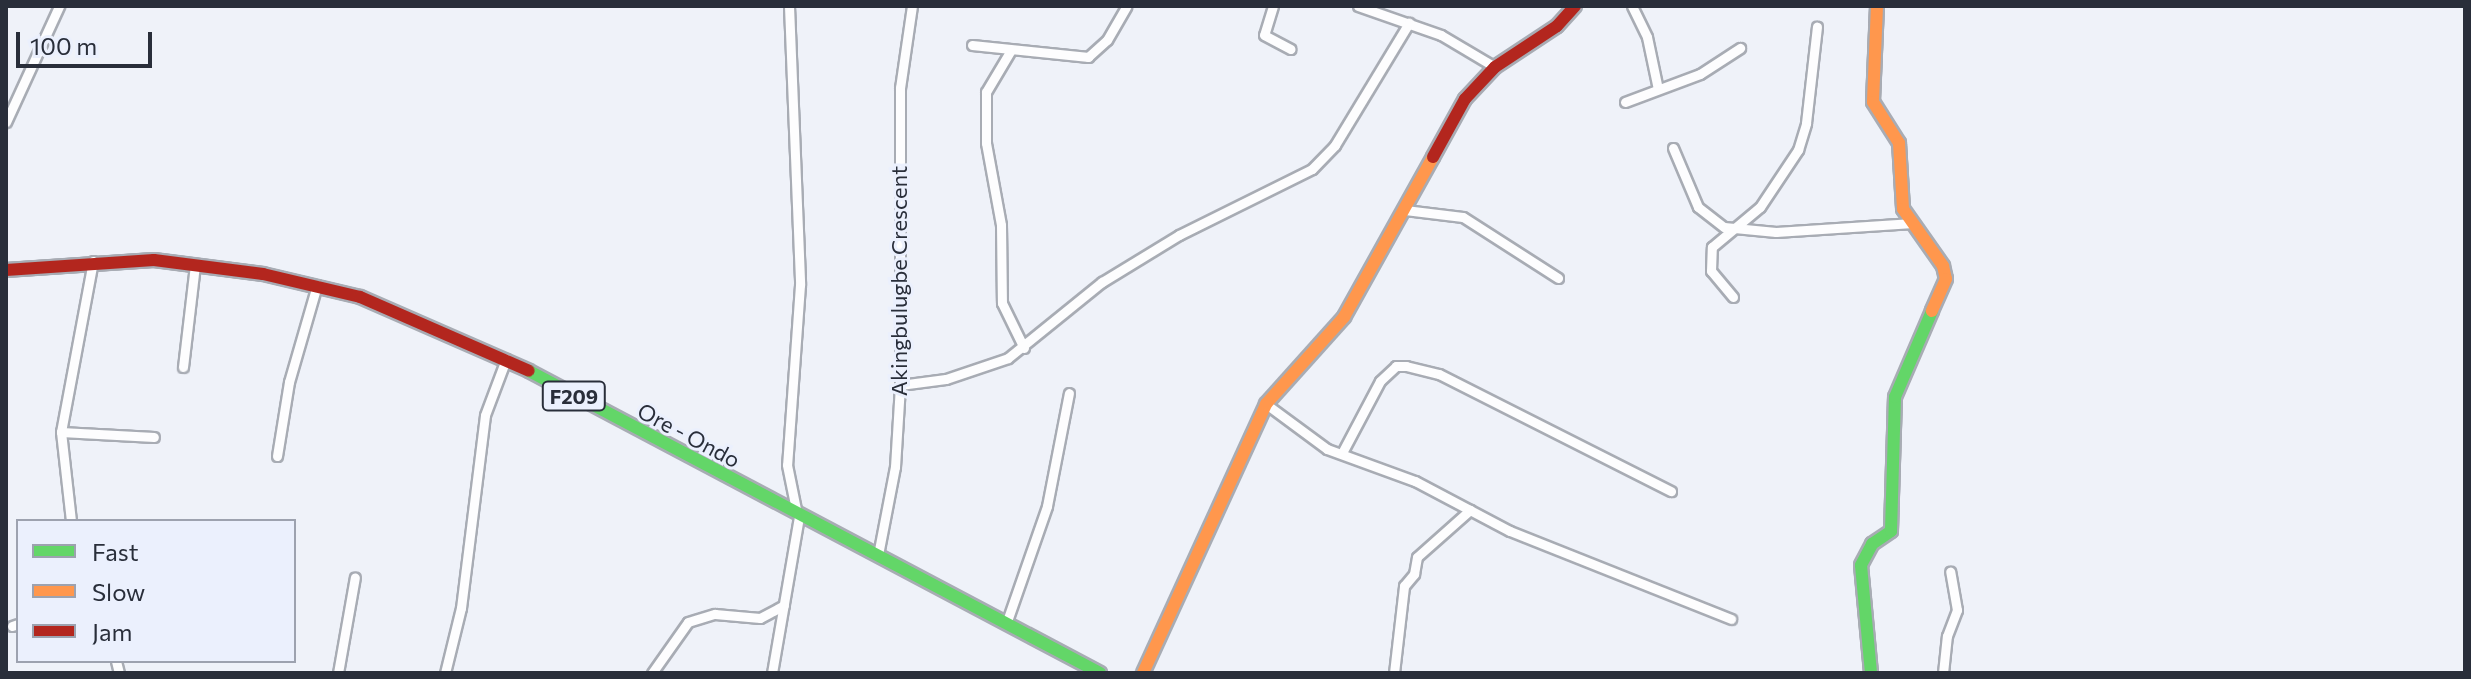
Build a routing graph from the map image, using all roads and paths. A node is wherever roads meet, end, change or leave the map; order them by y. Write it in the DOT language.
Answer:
graph roads {
  1 [pos="59,6"];
  2 [pos="789,6"];
  3 [pos="912,6"];
  4 [pos="1127,6"];
  5 [pos="1273,6"];
  6 [pos="1358,6"];
  7 [pos="1575,6"];
  8 [pos="1632,6"];
  9 [pos="1877,6"];
  10 [pos="1409,23"];
  11 [pos="1817,27"];
  12 [pos="972,45"];
  13 [pos="1740,48"];
  14 [pos="1290,49"];
  15 [pos="1011,50"];
  16 [pos="1495,67"];
  17 [pos="1658,89"];
  18 [pos="1625,102"];
  19 [pos="6,122"];
  20 [pos="1673,148"];
  21 [pos="1405,210"];
  22 [pos="1913,223"];
  23 [pos="1735,228"];
  24 [pos="93,261"];
  25 [pos="195,265"];
  26 [pos="6,270"];
  27 [pos="1558,278"];
  28 [pos="317,285"];
  29 [pos="1733,297"];
  30 [pos="1024,348"];
  31 [pos="506,359"];
  32 [pos="183,367"];
  33 [pos="900,385"];
  34 [pos="1069,393"];
  35 [pos="1266,404"];
  36 [pos="61,432"];
  37 [pos="154,437"];
  38 [pos="1343,451"];
  39 [pos="277,456"];
  40 [pos="1671,491"];
  41 [pos="1470,510"];
  42 [pos="798,515"];
  43 [pos="71,519"];
  44 [pos="878,555"];
  45 [pos="1950,572"];
  46 [pos="355,577"];
  47 [pos="784,605"];
  48 [pos="1731,619"];
  49 [pos="1006,624"];
  50 [pos="338,673"];
  51 [pos="445,673"];
  52 [pos="652,673"];
  53 [pos="772,673"];
  54 [pos="1100,673"];
  55 [pos="1143,673"];
  56 [pos="1394,673"];
  57 [pos="1871,673"];
  58 [pos="1943,673"];
  1 -- 19 [label="street"];
  2 -- 42 [label="street"];
  3 -- 33 [label="street, Akingbulugbe Crescent"];
  4 -- 15 [label="street"];
  5 -- 14 [label="street"];
  6 -- 10 [label="street"];
  7 -- 16 [label="street"];
  8 -- 17 [label="street"];
  9 -- 22 [label="street"];
  10 -- 16 [label="street"];
  10 -- 30 [label="street"];
  11 -- 23 [label="street"];
  12 -- 15 [label="street"];
  13 -- 17 [label="street"];
  15 -- 30 [label="street"];
  16 -- 21 [label="street"];
  17 -- 18 [label="street"];
  20 -- 23 [label="street"];
  21 -- 27 [label="street"];
  21 -- 35 [label="street"];
  22 -- 23 [label="street"];
  22 -- 57 [label="street"];
  23 -- 29 [label="street"];
  24 -- 25 [label="street, Ore - Ondo / F209"];
  24 -- 26 [label="street, Ore - Ondo / F209"];
  24 -- 36 [label="street"];
  25 -- 28 [label="street, Ore - Ondo / F209"];
  25 -- 32 [label="street"];
  28 -- 31 [label="street, Ore - Ondo / F209"];
  28 -- 39 [label="street"];
  30 -- 33 [label="street"];
  31 -- 42 [label="street, Ore - Ondo / F209"];
  31 -- 51 [label="street"];
  33 -- 44 [label="street, Akingbulugbe Crescent"];
  34 -- 49 [label="street"];
  35 -- 38 [label="street"];
  35 -- 55 [label="street"];
  36 -- 37 [label="street"];
  36 -- 43 [label="street"];
  38 -- 40 [label="street"];
  38 -- 41 [label="street"];
  41 -- 48 [label="street"];
  41 -- 56 [label="street"];
  42 -- 44 [label="street, Ore - Ondo / F209"];
  42 -- 47 [label="street"];
  44 -- 49 [label="street, Ore - Ondo / F209"];
  45 -- 58 [label="street"];
  46 -- 50 [label="street"];
  47 -- 52 [label="street"];
  47 -- 53 [label="street"];
  49 -- 54 [label="street, Ore - Ondo / F209"];
}
